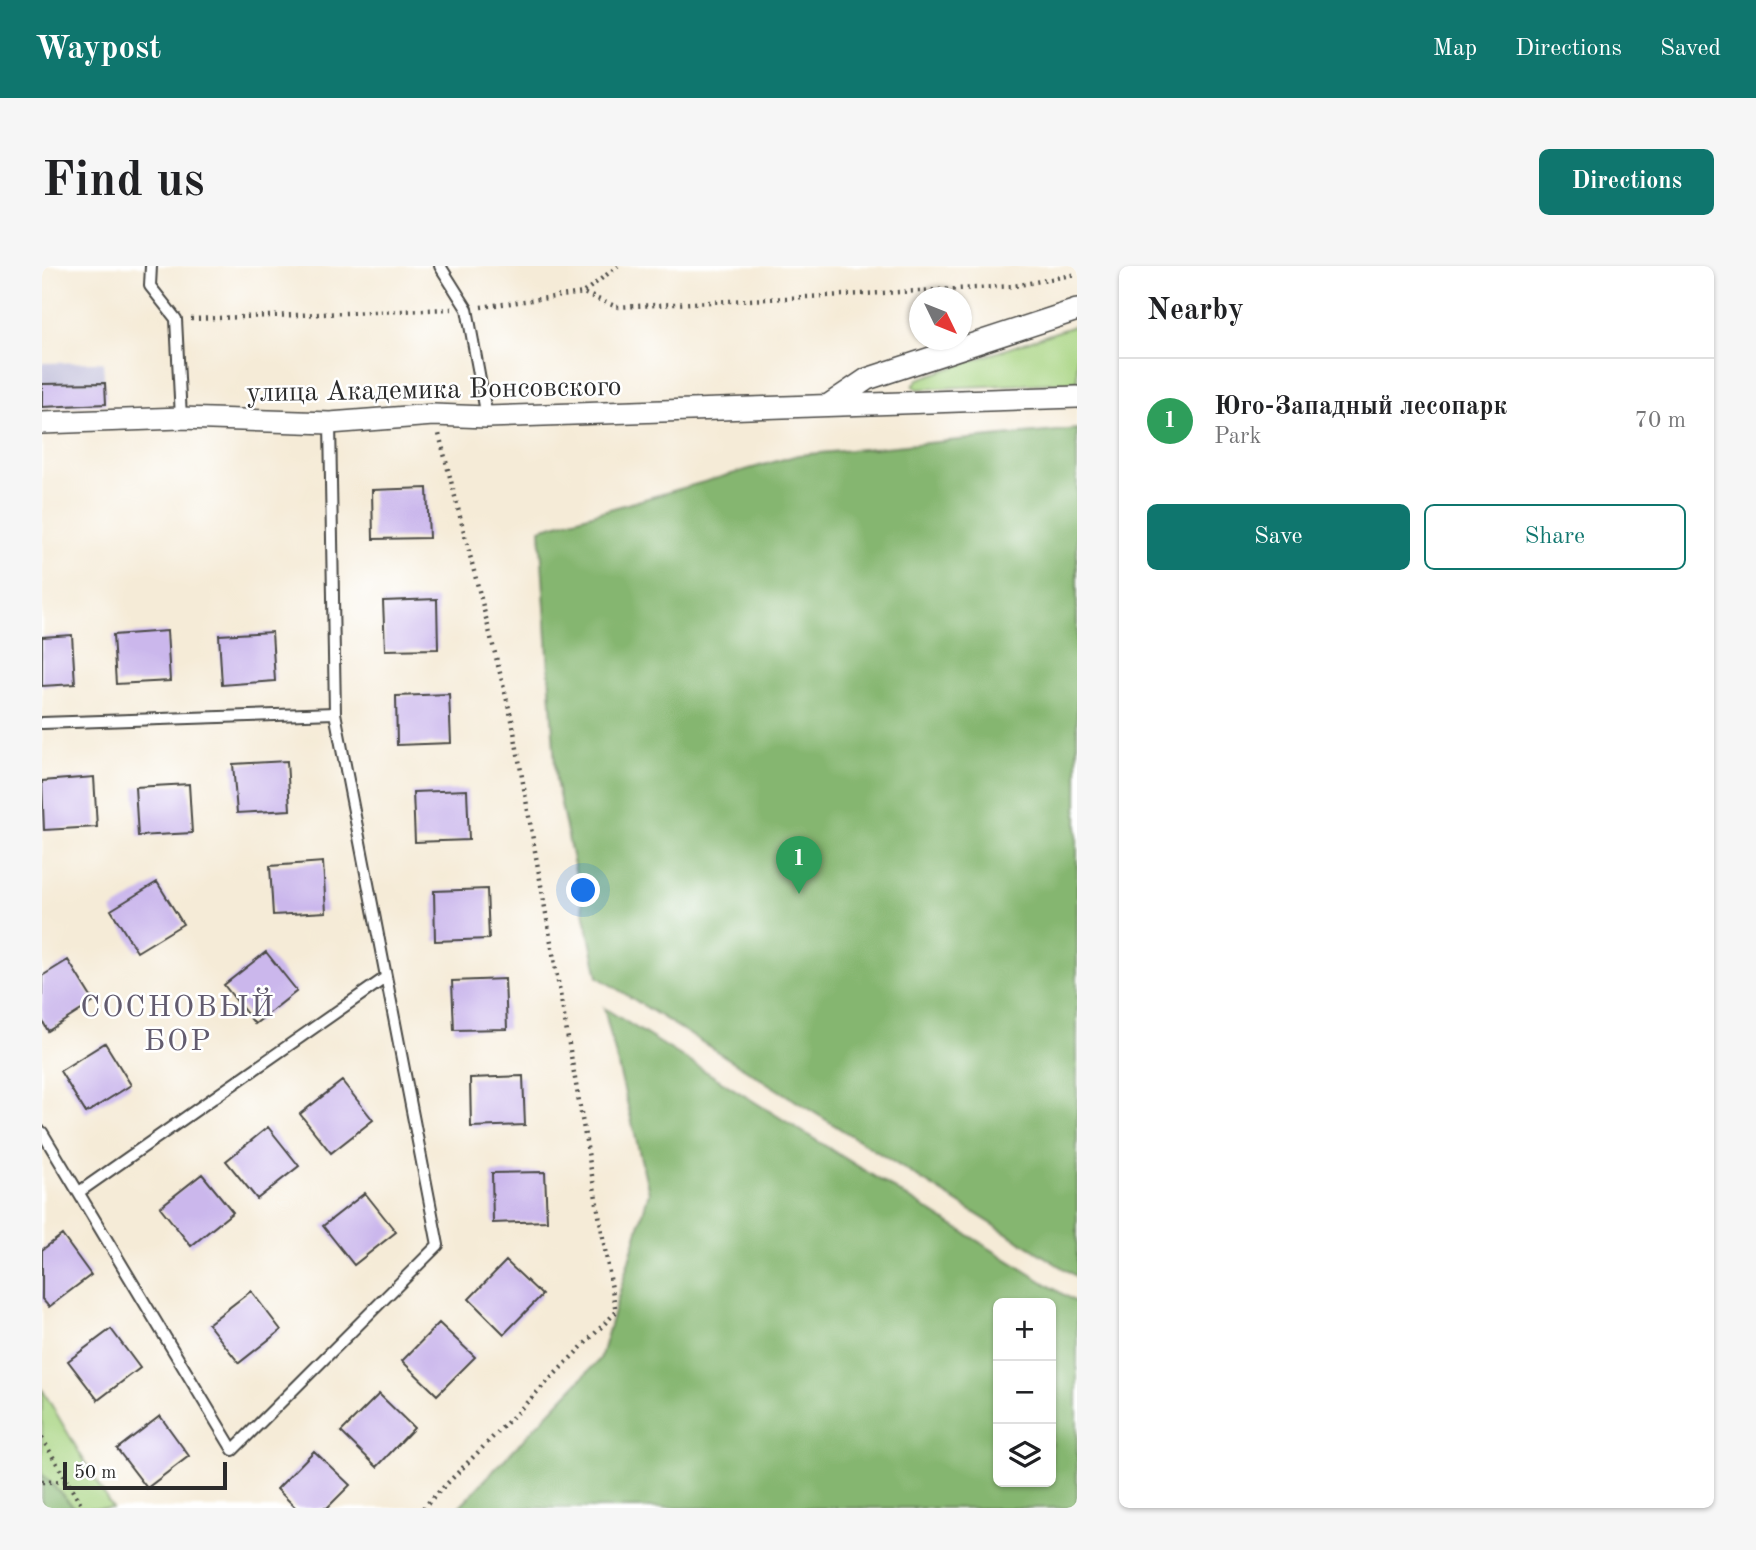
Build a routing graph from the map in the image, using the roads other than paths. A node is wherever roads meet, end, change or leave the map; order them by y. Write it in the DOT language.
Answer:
graph roads {
  1 [pos="150,266"];
  2 [pos="440,266"];
  3 [pos="1077,310"];
  4 [pos="1077,397"];
  5 [pos="828,405"];
  6 [pos="487,417"];
  7 [pos="181,418"];
  8 [pos="330,423"];
  9 [pos="42,424"];
  10 [pos="335,713"];
  11 [pos="42,723"];
  12 [pos="385,978"];
  13 [pos="42,1132"];
  14 [pos="79,1192"];
  1 -- 7 [label="lane"];
  2 -- 6 [label="lane"];
  3 -- 5 [label="street"];
  4 -- 5 [label="street, улица Академика Вонсовского"];
  5 -- 6 [label="street, улица Академика Вонсовского"];
  6 -- 8 [label="street, улица Академика Вонсовского"];
  7 -- 8 [label="street, улица Академика Вонсовского"];
  7 -- 9 [label="street, улица Академика Вонсовского"];
  8 -- 10 [label="lane"];
  10 -- 11 [label="lane"];
  10 -- 12 [label="lane"];
  12 -- 14 [label="lane"];
  12 -- 14 [label="lane"];
  13 -- 14 [label="lane"];
}
